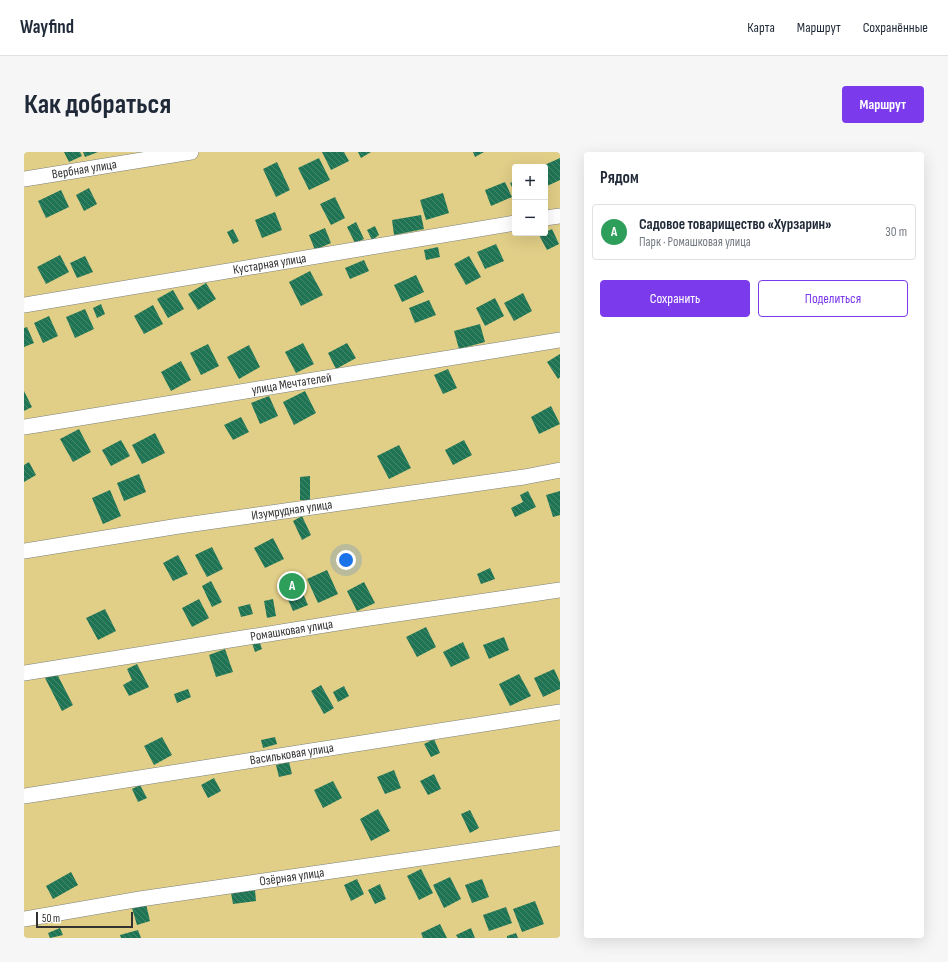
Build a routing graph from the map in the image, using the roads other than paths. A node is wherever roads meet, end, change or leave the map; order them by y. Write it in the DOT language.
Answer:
graph roads {
  1 [pos="191,152"];
  2 [pos="24,179"];
  3 [pos="560,216"];
  4 [pos="548,218"];
  5 [pos="512,224"];
  6 [pos="24,305"];
  7 [pos="560,340"];
  8 [pos="24,427"];
  9 [pos="560,470"];
  10 [pos="24,551"];
  11 [pos="560,590"];
  12 [pos="24,673"];
  13 [pos="560,712"];
  14 [pos="24,796"];
  15 [pos="560,838"];
  16 [pos="24,919"];
  1 -- 2 [label="street, Вербная улица"];
  3 -- 4 [label="street"];
  5 -- 6 [label="street, Кустарная улица"];
  7 -- 8 [label="street, улица Мечтателей"];
  9 -- 10 [label="street, Изумрудная улица"];
  11 -- 12 [label="street, Ромашковая улица"];
  13 -- 14 [label="street, Васильковая улица"];
  15 -- 16 [label="street, Озёрная улица"];
}
